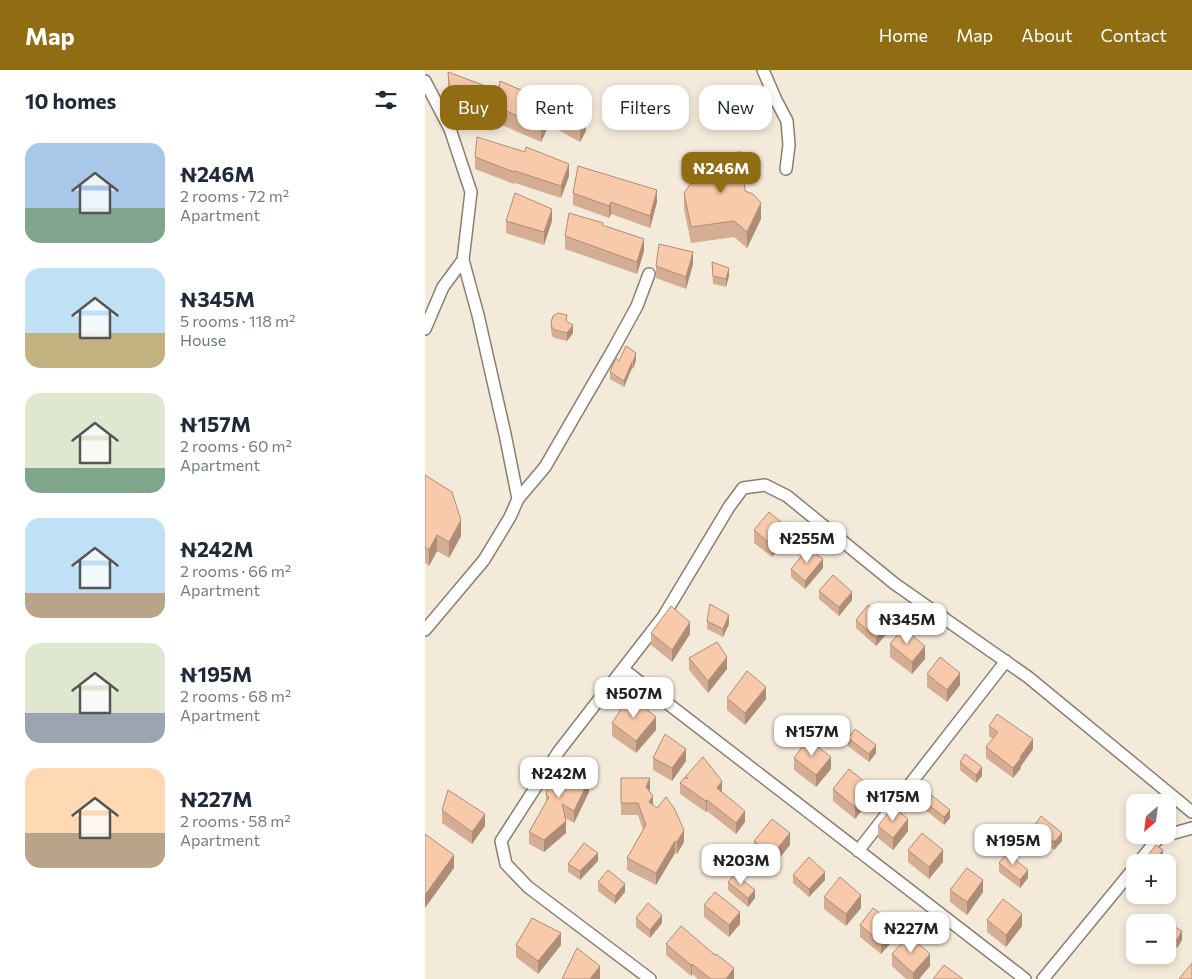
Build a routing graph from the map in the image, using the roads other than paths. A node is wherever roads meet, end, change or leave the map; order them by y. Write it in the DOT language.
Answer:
graph roads {
  1 [pos="763,70"];
  2 [pos="425,81"];
  3 [pos="429,96"];
  4 [pos="786,170"];
  5 [pos="463,260"];
  6 [pos="649,274"];
  7 [pos="425,328"];
  8 [pos="518,499"];
  9 [pos="425,630"];
  10 [pos="1006,662"];
  11 [pos="623,669"];
  12 [pos="1192,812"];
  13 [pos="1192,828"];
  14 [pos="1176,832"];
  15 [pos="1154,844"];
  16 [pos="858,851"];
  17 [pos="1145,854"];
  18 [pos="1126,878"];
  19 [pos="650,979"];
  20 [pos="1025,979"];
  21 [pos="1043,979"];
  1 -- 4 [label="street"];
  2 -- 3 [label="street"];
  3 -- 5 [label="street"];
  5 -- 7 [label="street"];
  5 -- 8 [label="street"];
  6 -- 8 [label="street"];
  8 -- 9 [label="street"];
  10 -- 11 [label="street"];
  10 -- 12 [label="street"];
  10 -- 16 [label="street"];
  11 -- 16 [label="street"];
  11 -- 19 [label="street"];
  13 -- 14 [label="street"];
  15 -- 17 [label="street"];
  16 -- 20 [label="street"];
  18 -- 21 [label="street"];
}
